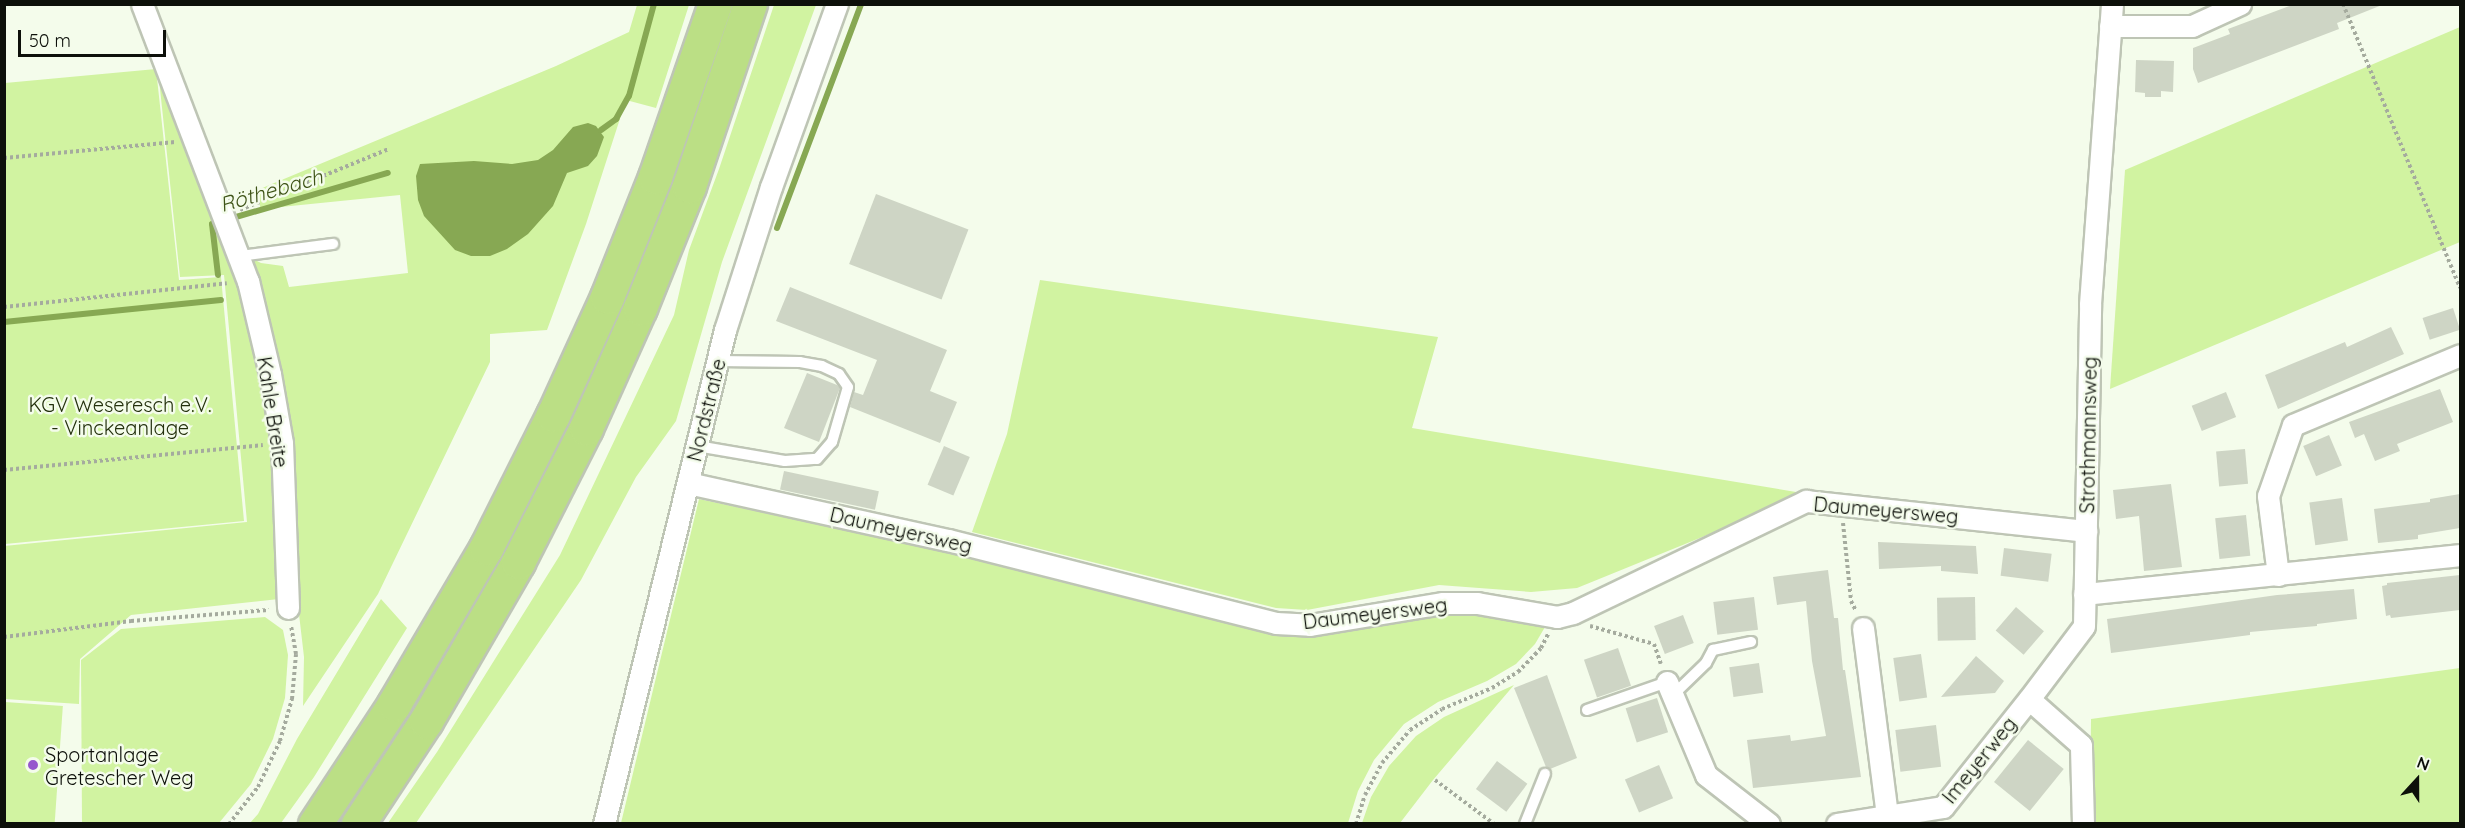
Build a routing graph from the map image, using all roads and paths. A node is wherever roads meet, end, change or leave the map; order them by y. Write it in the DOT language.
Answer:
graph roads {
  1 [pos="142,4"];
  2 [pos="715,4"];
  3 [pos="750,4"];
  4 [pos="837,4"];
  5 [pos="2112,4"];
  6 [pos="2240,4"];
  7 [pos="2343,4"];
  8 [pos="2110,26"];
  9 [pos="194,140"];
  10 [pos="389,149"];
  11 [pos="4,158"];
  12 [pos="224,217"];
  13 [pos="333,244"];
  14 [pos="240,256"];
  15 [pos="248,281"];
  16 [pos="2460,288"];
  17 [pos="4,307"];
  18 [pos="2460,355"];
  19 [pos="717,361"];
  20 [pos="282,443"];
  21 [pos="697,446"];
  22 [pos="4,470"];
  23 [pos="688,483"];
  24 [pos="1841,504"];
  25 [pos="2086,531"];
  26 [pos="2460,555"];
  27 [pos="2278,575"];
  28 [pos="2084,594"];
  29 [pos="288,608"];
  30 [pos="1557,617"];
  31 [pos="1863,628"];
  32 [pos="4,637"];
  33 [pos="1751,642"];
  34 [pos="1670,688"];
  35 [pos="2029,699"];
  36 [pos="1587,710"];
  37 [pos="1545,774"];
  38 [pos="1435,780"];
  39 [pos="1943,815"];
  40 [pos="1887,816"];
  41 [pos="229,824"];
  42 [pos="315,824"];
  43 [pos="358,824"];
  44 [pos="604,824"];
  45 [pos="1356,824"];
  46 [pos="1494,824"];
  47 [pos="1525,824"];
  48 [pos="1769,824"];
  49 [pos="1837,824"];
  50 [pos="2083,824"];
  1 -- 9 [label="street, Kahle Breite"];
  2 -- 42 [label="highway"];
  3 -- 43 [label="highway"];
  4 -- 19 [label="street, Nordstraße"];
  5 -- 8 [label="street, Strothmannsweg"];
  6 -- 8 [label="street"];
  7 -- 16 [label="path"];
  8 -- 25 [label="street, Strothmannsweg"];
  9 -- 11 [label="path"];
  9 -- 12 [label="street, Kahle Breite"];
  10 -- 12 [label="path"];
  12 -- 14 [label="street, Kahle Breite"];
  13 -- 14 [label="lane"];
  14 -- 15 [label="street, Kahle Breite"];
  15 -- 17 [label="path"];
  15 -- 20 [label="street, Kahle Breite"];
  18 -- 27 [label="street"];
  19 -- 21 [label="street, Nordstraße"];
  19 -- 21 [label="lane"];
  20 -- 22 [label="path"];
  20 -- 29 [label="street, Kahle Breite"];
  21 -- 23 [label="street, Nordstraße"];
  23 -- 30 [label="street, Daumeyersweg"];
  23 -- 44 [label="street, Nordstraße"];
  24 -- 25 [label="street, Daumeyersweg"];
  24 -- 30 [label="street, Daumeyersweg"];
  24 -- 31 [label="path"];
  25 -- 28 [label="street, Strothmannsweg"];
  26 -- 27 [label="street"];
  27 -- 28 [label="street"];
  28 -- 35 [label="street, Strothmannsweg"];
  29 -- 32 [label="path"];
  29 -- 41 [label="path"];
  30 -- 34 [label="path"];
  30 -- 45 [label="path"];
  31 -- 40 [label="street"];
  33 -- 34 [label="lane"];
  34 -- 36 [label="lane"];
  34 -- 48 [label="street"];
  35 -- 39 [label="street, Imeyerweg"];
  35 -- 50 [label="street"];
  37 -- 47 [label="lane"];
  38 -- 46 [label="path"];
  39 -- 40 [label="street, Imeyerweg"];
  40 -- 49 [label="street, Imeyerweg"];
}
